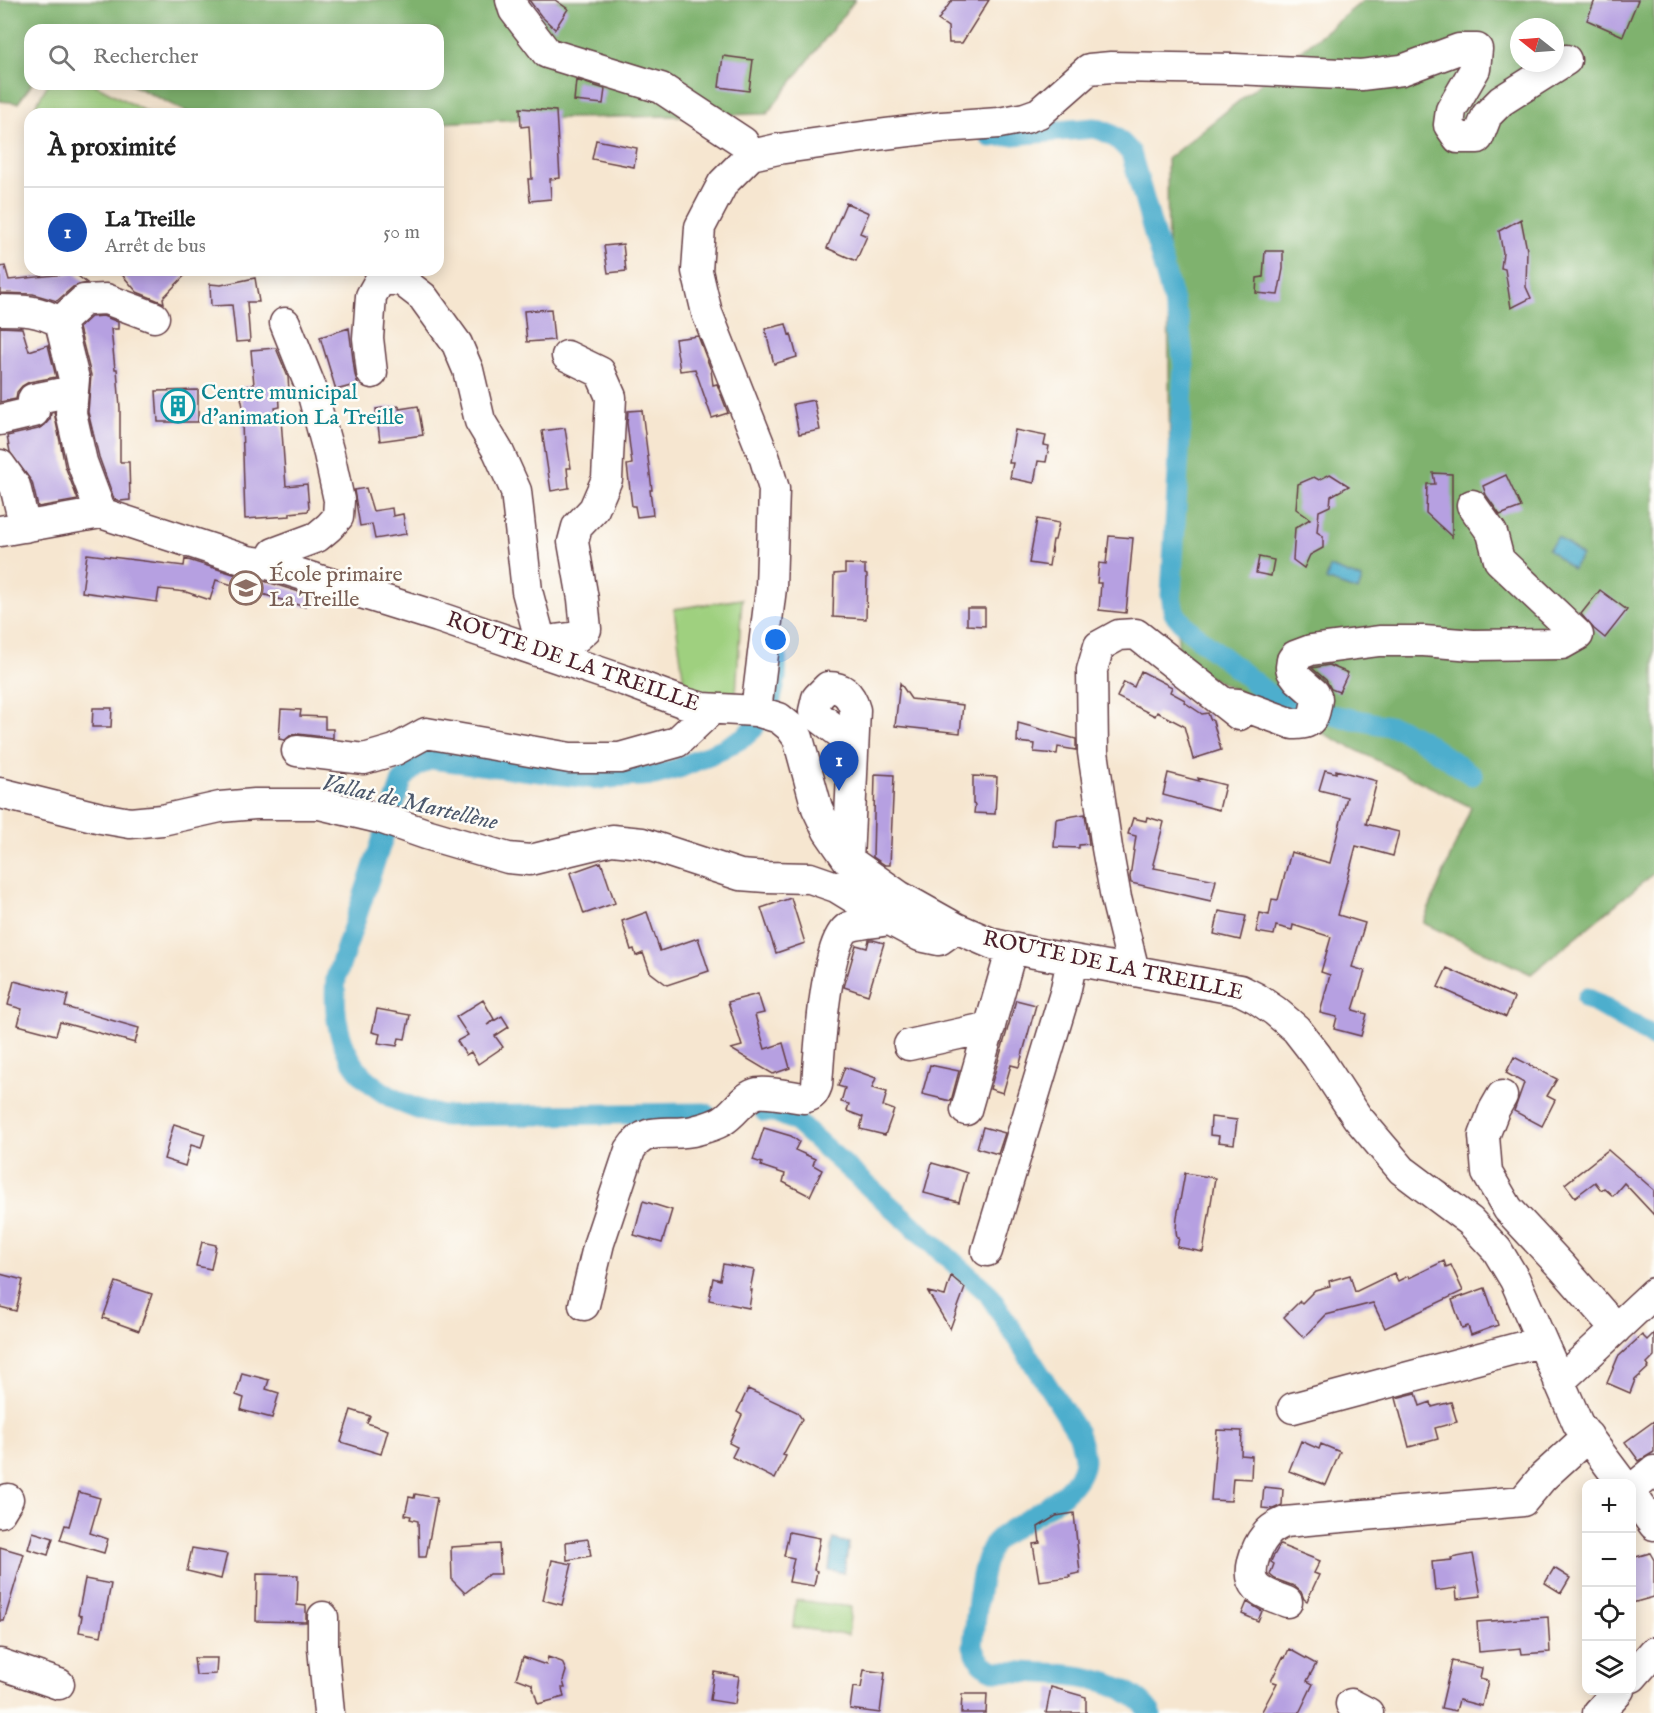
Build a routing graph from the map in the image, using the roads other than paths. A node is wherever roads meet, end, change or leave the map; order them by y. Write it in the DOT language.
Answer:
graph roads {
  1 [pos="511,0"];
  2 [pos="1566,60"];
  3 [pos="751,156"];
  4 [pos="0,310"];
  5 [pos="154,317"];
  6 [pos="60,322"];
  7 [pos="285,323"];
  8 [pos="567,356"];
  9 [pos="372,373"];
  10 [pos="73,391"];
  11 [pos="0,420"];
  12 [pos="0,465"];
  13 [pos="1472,505"];
  14 [pos="101,513"];
  15 [pos="12,529"];
  16 [pos="268,564"];
  17 [pos="537,651"];
  18 [pos="712,709"];
  19 [pos="760,712"];
  20 [pos="853,750"];
  21 [pos="297,751"];
  22 [pos="0,793"];
  23 [pos="848,860"];
  24 [pos="890,920"];
  25 [pos="956,928"];
  26 [pos="1012,948"];
  27 [pos="1072,960"];
  28 [pos="1134,971"];
  29 [pos="990,1026"];
  30 [pos="909,1045"];
  31 [pos="1502,1096"];
  32 [pos="966,1110"];
  33 [pos="987,1251"];
  34 [pos="1654,1293"];
  35 [pos="584,1305"];
  36 [pos="1616,1329"];
  37 [pos="1540,1342"];
  38 [pos="1559,1382"];
  39 [pos="1293,1408"];
  40 [pos="1588,1436"];
  41 [pos="1654,1472"];
  42 [pos="1619,1479"];
  43 [pos="1636,1485"];
  44 [pos="1636,1501"];
  45 [pos="1654,1526"];
  46 [pos="1287,1602"];
  47 [pos="323,1617"];
  48 [pos="1654,1652"];
  49 [pos="0,1664"];
  50 [pos="1636,1672"];
  51 [pos="59,1684"];
  52 [pos="329,1713"];
  1 -- 3 [label="street"];
  2 -- 3 [label="street"];
  3 -- 19 [label="street"];
  4 -- 6 [label="street"];
  5 -- 6 [label="street"];
  6 -- 10 [label="street"];
  7 -- 16 [label="street"];
  8 -- 17 [label="street"];
  9 -- 17 [label="street"];
  10 -- 11 [label="street"];
  10 -- 14 [label="street"];
  12 -- 15 [label="street"];
  13 -- 28 [label="street"];
  14 -- 15 [label="street"];
  14 -- 16 [label="street, ROUTE DE LA TREILLE"];
  16 -- 17 [label="street, ROUTE DE LA TREILLE"];
  17 -- 18 [label="street, ROUTE DE LA TREILLE"];
  18 -- 19 [label="street, ROUTE DE LA TREILLE"];
  18 -- 21 [label="street"];
  19 -- 23 [label="street, ROUTE DE LA TREILLE"];
  20 -- 23 [label="street"];
  22 -- 24 [label="street"];
  23 -- 25 [label="street, ROUTE DE LA TREILLE"];
  24 -- 25 [label="street"];
  24 -- 35 [label="street"];
  25 -- 26 [label="street, ROUTE DE LA TREILLE"];
  26 -- 27 [label="street, ROUTE DE LA TREILLE"];
  26 -- 29 [label="street"];
  27 -- 28 [label="street, ROUTE DE LA TREILLE"];
  27 -- 33 [label="street"];
  28 -- 37 [label="street, ROUTE DE LA TREILLE"];
  29 -- 30 [label="street"];
  29 -- 32 [label="street"];
  31 -- 36 [label="street"];
  34 -- 36 [label="street"];
  36 -- 38 [label="street"];
  37 -- 38 [label="street, ROUTE DE LA TREILLE"];
  37 -- 39 [label="street"];
  38 -- 40 [label="street, ROUTE DE LA TREILLE"];
  40 -- 42 [label="street, ROUTE DE LA TREILLE"];
  40 -- 46 [label="street"];
  41 -- 43 [label="street"];
  44 -- 45 [label="street"];
  47 -- 52 [label="street"];
  48 -- 50 [label="street"];
  49 -- 51 [label="street"];
}
